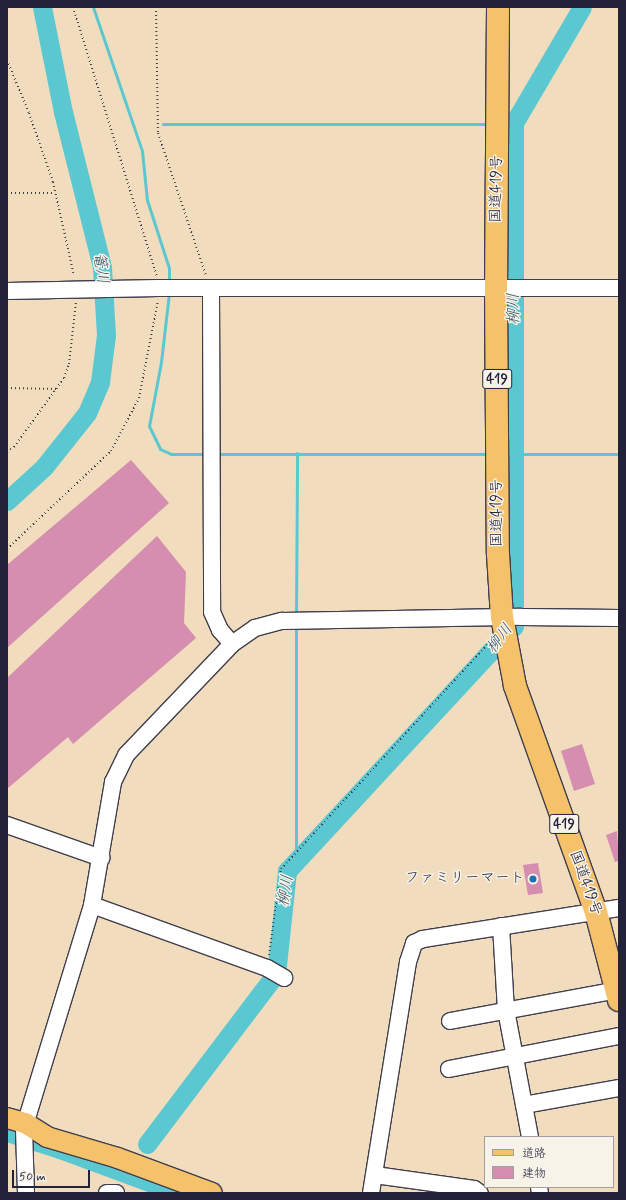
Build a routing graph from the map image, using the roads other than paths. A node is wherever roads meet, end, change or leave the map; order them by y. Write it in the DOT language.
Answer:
graph roads {
  1 [pos="498,7"];
  2 [pos="501,288"];
  3 [pos="619,288"];
  4 [pos="211,289"];
  5 [pos="7,291"];
  6 [pos="619,618"];
  7 [pos="507,626"];
  8 [pos="232,644"];
  9 [pos="7,825"];
  10 [pos="101,858"];
  11 [pos="92,904"];
  12 [pos="619,908"];
  13 [pos="596,912"];
  14 [pos="501,926"];
  15 [pos="284,978"];
  16 [pos="618,995"];
  17 [pos="506,1010"];
  18 [pos="450,1021"];
  19 [pos="619,1036"];
  20 [pos="514,1057"];
  21 [pos="449,1070"];
  22 [pos="619,1088"];
  23 [pos="524,1105"];
  24 [pos="19,1123"];
  25 [pos="530,1136"];
  26 [pos="375,1175"];
  27 [pos="26,1193"];
  28 [pos="107,1193"];
  29 [pos="116,1193"];
  30 [pos="212,1193"];
  31 [pos="371,1193"];
  32 [pos="480,1193"];
  1 -- 2 [label="highway, 国道419号 / 419"];
  2 -- 3 [label="street"];
  2 -- 4 [label="street"];
  2 -- 7 [label="highway, 国道419号 / 419"];
  4 -- 5 [label="street"];
  4 -- 8 [label="street"];
  6 -- 7 [label="street"];
  7 -- 8 [label="street"];
  7 -- 13 [label="highway, 国道419号 / 419"];
  8 -- 10 [label="street"];
  9 -- 10 [label="street"];
  10 -- 11 [label="street"];
  11 -- 15 [label="street"];
  11 -- 24 [label="street"];
  12 -- 13 [label="street"];
  13 -- 14 [label="street"];
  13 -- 16 [label="highway, 国道419号 / 419"];
  14 -- 17 [label="street"];
  14 -- 26 [label="street"];
  16 -- 17 [label="street"];
  17 -- 18 [label="street"];
  17 -- 20 [label="street"];
  19 -- 20 [label="street"];
  20 -- 21 [label="street"];
  20 -- 23 [label="street"];
  22 -- 23 [label="street"];
  23 -- 25 [label="street"];
  24 -- 27 [label="street"];
  24 -- 30 [label="main road"];
  26 -- 31 [label="street"];
  26 -- 32 [label="street"];
  28 -- 29 [label="street"];
}
